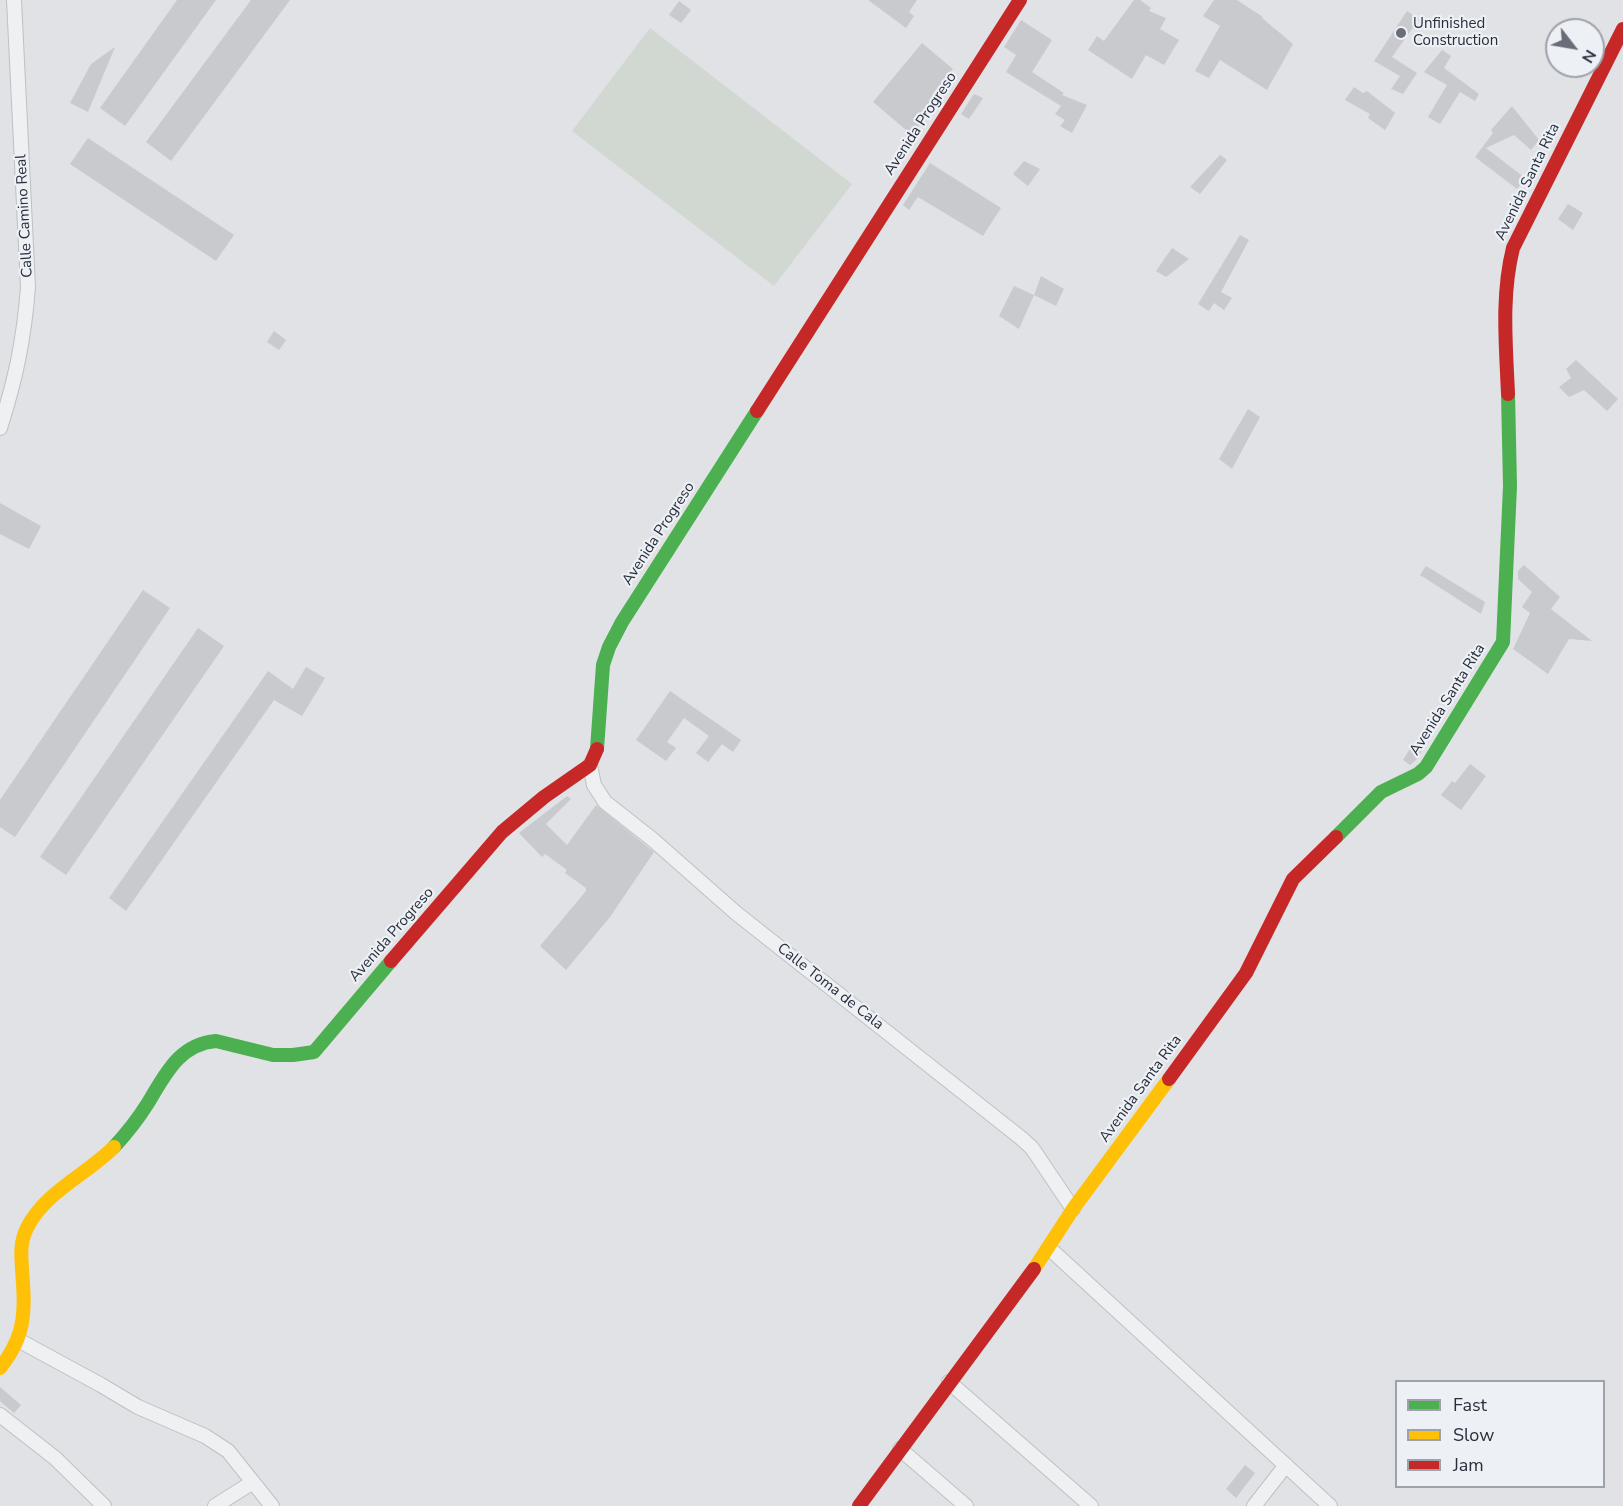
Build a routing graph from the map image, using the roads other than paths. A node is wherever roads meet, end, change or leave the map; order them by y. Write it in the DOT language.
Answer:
graph roads {
  1 [pos="14,0"];
  2 [pos="1020,0"];
  3 [pos="1623,29"];
  4 [pos="0,428"];
  5 [pos="590,765"];
  6 [pos="1074,1209"];
  7 [pos="1049,1248"];
  8 [pos="20,1341"];
  9 [pos="0,1368"];
  10 [pos="949,1382"];
  11 [pos="0,1415"];
  12 [pos="900,1449"];
  13 [pos="1286,1465"];
  14 [pos="253,1482"];
  15 [pos="104,1506"];
  16 [pos="215,1506"];
  17 [pos="272,1506"];
  18 [pos="859,1506"];
  19 [pos="966,1506"];
  20 [pos="1092,1506"];
  21 [pos="1254,1506"];
  22 [pos="1330,1506"];
  1 -- 4 [label="street, Calle Camino Real"];
  2 -- 5 [label="street, Avenida Progreso"];
  3 -- 6 [label="street, Avenida Santa Rita"];
  5 -- 6 [label="street, Calle Toma de Cala"];
  5 -- 8 [label="street, Avenida Progreso"];
  6 -- 7 [label="street, Avenida Santa Rita"];
  7 -- 10 [label="street, Avenida Santa Rita"];
  7 -- 13 [label="street"];
  8 -- 9 [label="street"];
  8 -- 14 [label="street"];
  10 -- 12 [label="street, Avenida Santa Rita"];
  10 -- 20 [label="street"];
  11 -- 15 [label="street"];
  12 -- 18 [label="street, Avenida Santa Rita"];
  12 -- 19 [label="street"];
  13 -- 21 [label="street"];
  13 -- 22 [label="street"];
  14 -- 16 [label="street"];
  14 -- 17 [label="street"];
}
